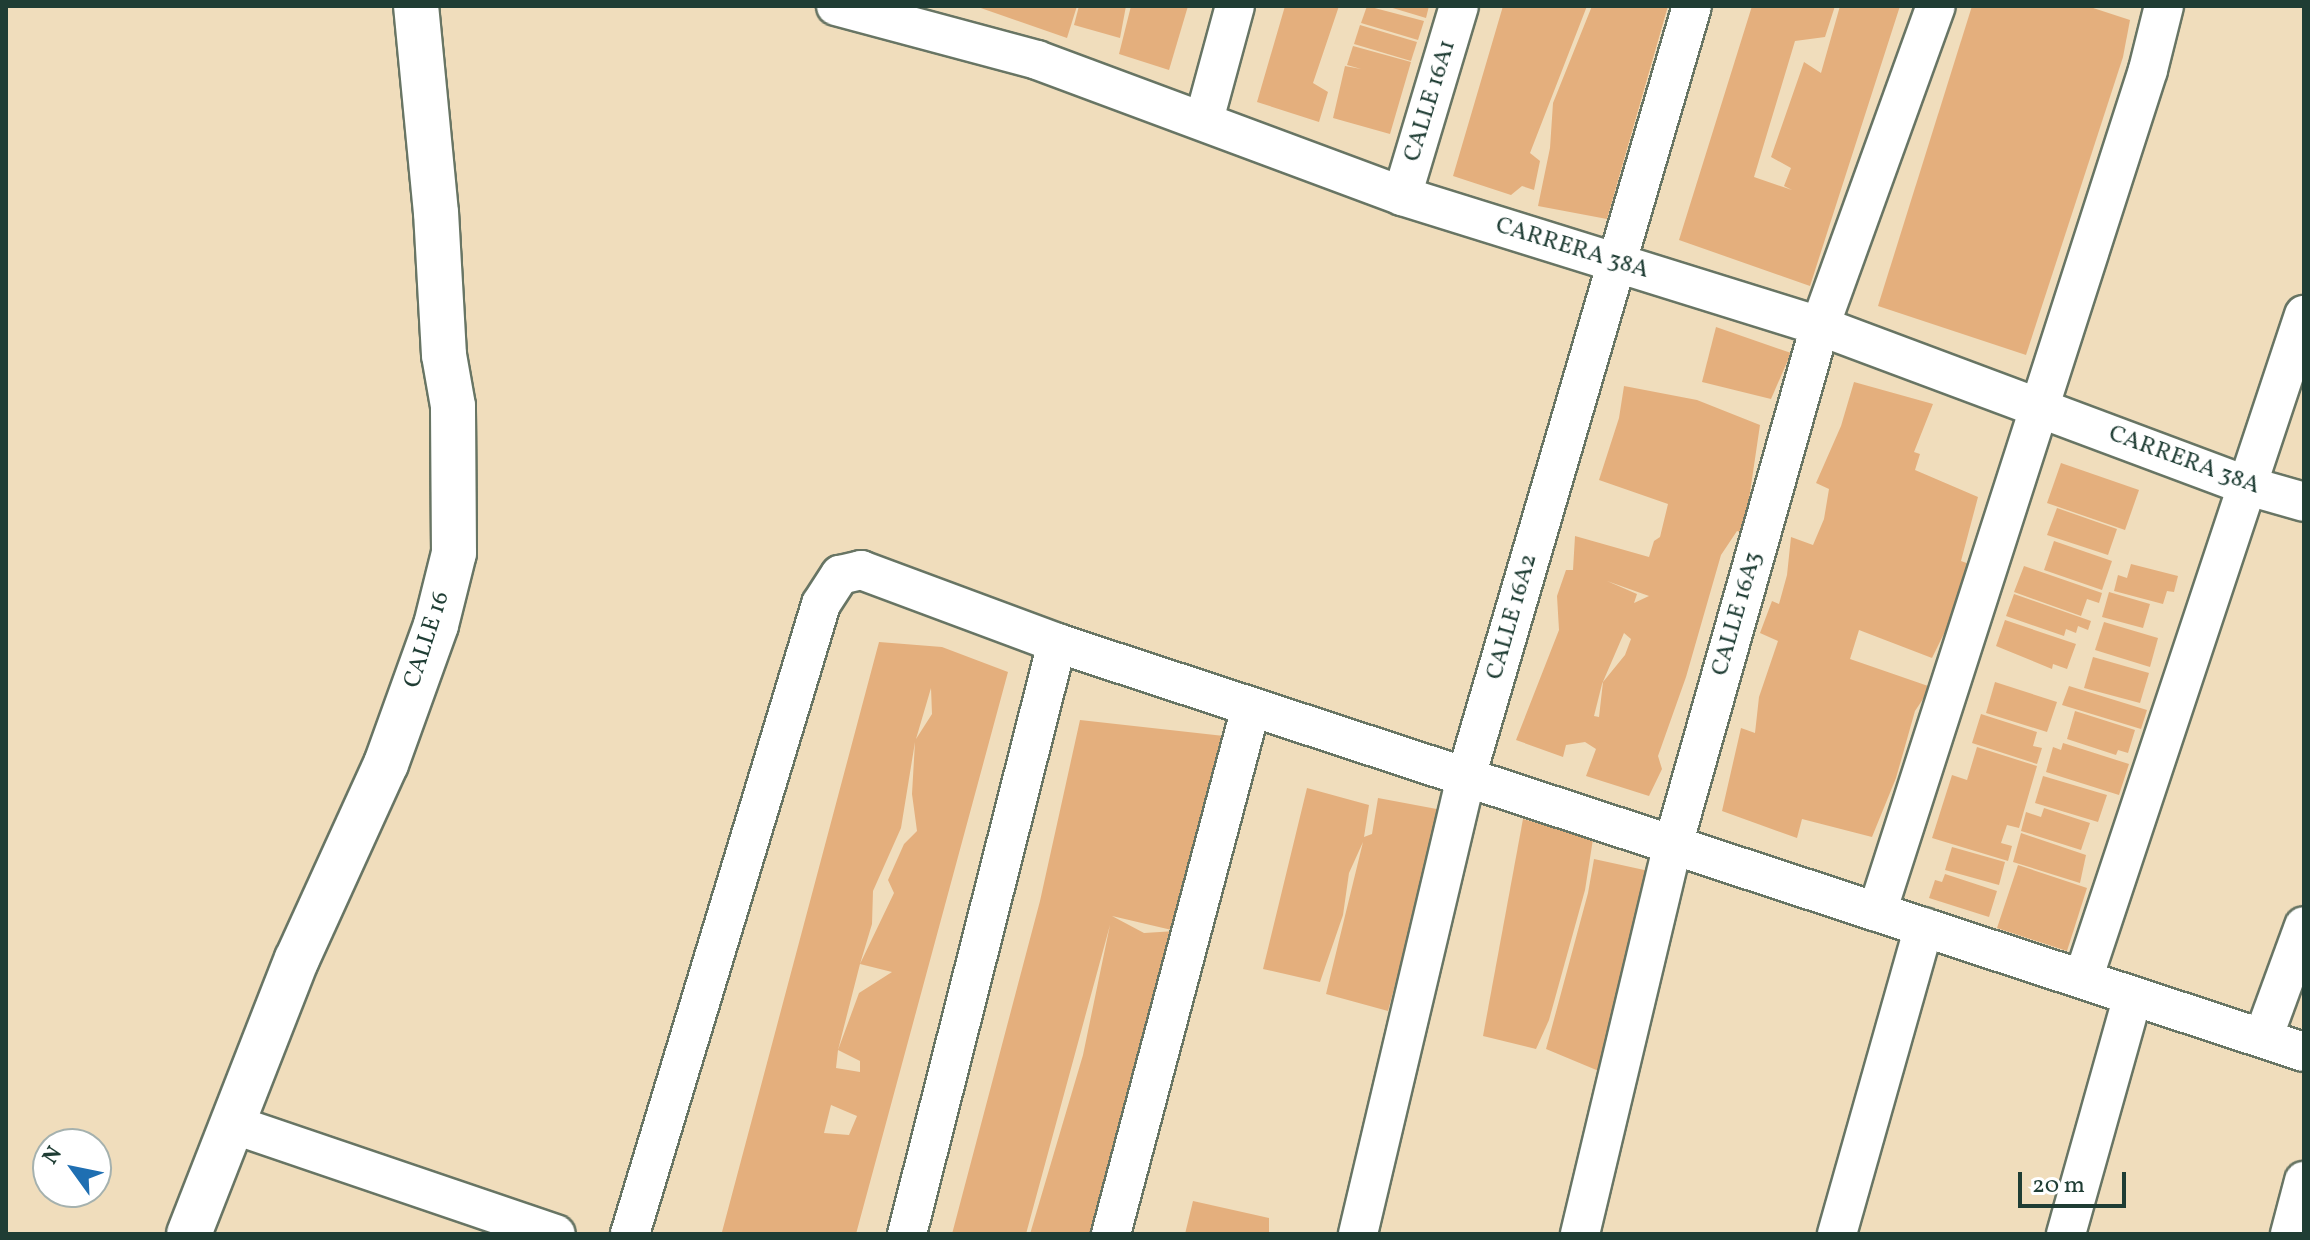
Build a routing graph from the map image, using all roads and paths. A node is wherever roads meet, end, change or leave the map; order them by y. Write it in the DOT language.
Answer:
graph roads {
  1 [pos="416,6"];
  2 [pos="836,6"];
  3 [pos="1235,6"];
  4 [pos="1459,6"];
  5 [pos="1692,6"];
  6 [pos="1936,6"];
  7 [pos="2164,6"];
  8 [pos="1204,120"];
  9 [pos="1402,196"];
  10 [pos="1617,263"];
  11 [pos="2304,315"];
  12 [pos="1820,326"];
  13 [pos="2039,409"];
  14 [pos="2248,486"];
  15 [pos="2304,502"];
  16 [pos="1057,643"];
  17 [pos="1251,707"];
  18 [pos="1466,777"];
  19 [pos="1673,845"];
  20 [pos="1877,912"];
  21 [pos="2304,926"];
  22 [pos="1924,927"];
  23 [pos="2083,979"];
  24 [pos="2133,996"];
  25 [pos="2263,1038"];
  26 [pos="2304,1052"];
  27 [pos="232,1124"];
  28 [pos="2304,1181"];
  29 [pos="189,1234"];
  30 [pos="556,1234"];
  31 [pos="630,1234"];
  32 [pos="907,1234"];
  33 [pos="1111,1234"];
  34 [pos="1358,1234"];
  35 [pos="1580,1234"];
  36 [pos="1837,1234"];
  37 [pos="2066,1234"];
  38 [pos="2290,1234"];
  1 -- 27 [label="main road, CALLE 16"];
  2 -- 8 [label="street, CARRERA 38A"];
  3 -- 8 [label="street"];
  4 -- 9 [label="street, CALLE 16A1"];
  5 -- 10 [label="street, CALLE 16A2"];
  6 -- 12 [label="street, CALLE 16A3"];
  7 -- 13 [label="street"];
  8 -- 9 [label="street, CARRERA 38A"];
  9 -- 10 [label="street, CARRERA 38A"];
  10 -- 12 [label="street, CARRERA 38A"];
  10 -- 18 [label="street, CALLE 16A2"];
  11 -- 14 [label="street"];
  12 -- 13 [label="street, CARRERA 38A"];
  12 -- 19 [label="street, CALLE 16A3"];
  13 -- 14 [label="street, CARRERA 38A"];
  13 -- 20 [label="street"];
  14 -- 15 [label="street, CARRERA 38A"];
  14 -- 23 [label="street"];
  16 -- 17 [label="street"];
  16 -- 31 [label="street"];
  16 -- 32 [label="street"];
  17 -- 18 [label="street"];
  17 -- 33 [label="street"];
  18 -- 19 [label="street"];
  18 -- 34 [label="street, CALLE 16A2"];
  19 -- 20 [label="street"];
  19 -- 35 [label="street, CALLE 16A3"];
  20 -- 22 [label="street"];
  21 -- 25 [label="street"];
  22 -- 23 [label="street"];
  22 -- 36 [label="street"];
  23 -- 24 [label="street"];
  24 -- 25 [label="street"];
  24 -- 37 [label="street"];
  25 -- 26 [label="street"];
  27 -- 29 [label="main road, CALLE 16"];
  27 -- 30 [label="street"];
  28 -- 38 [label="street"];
}
